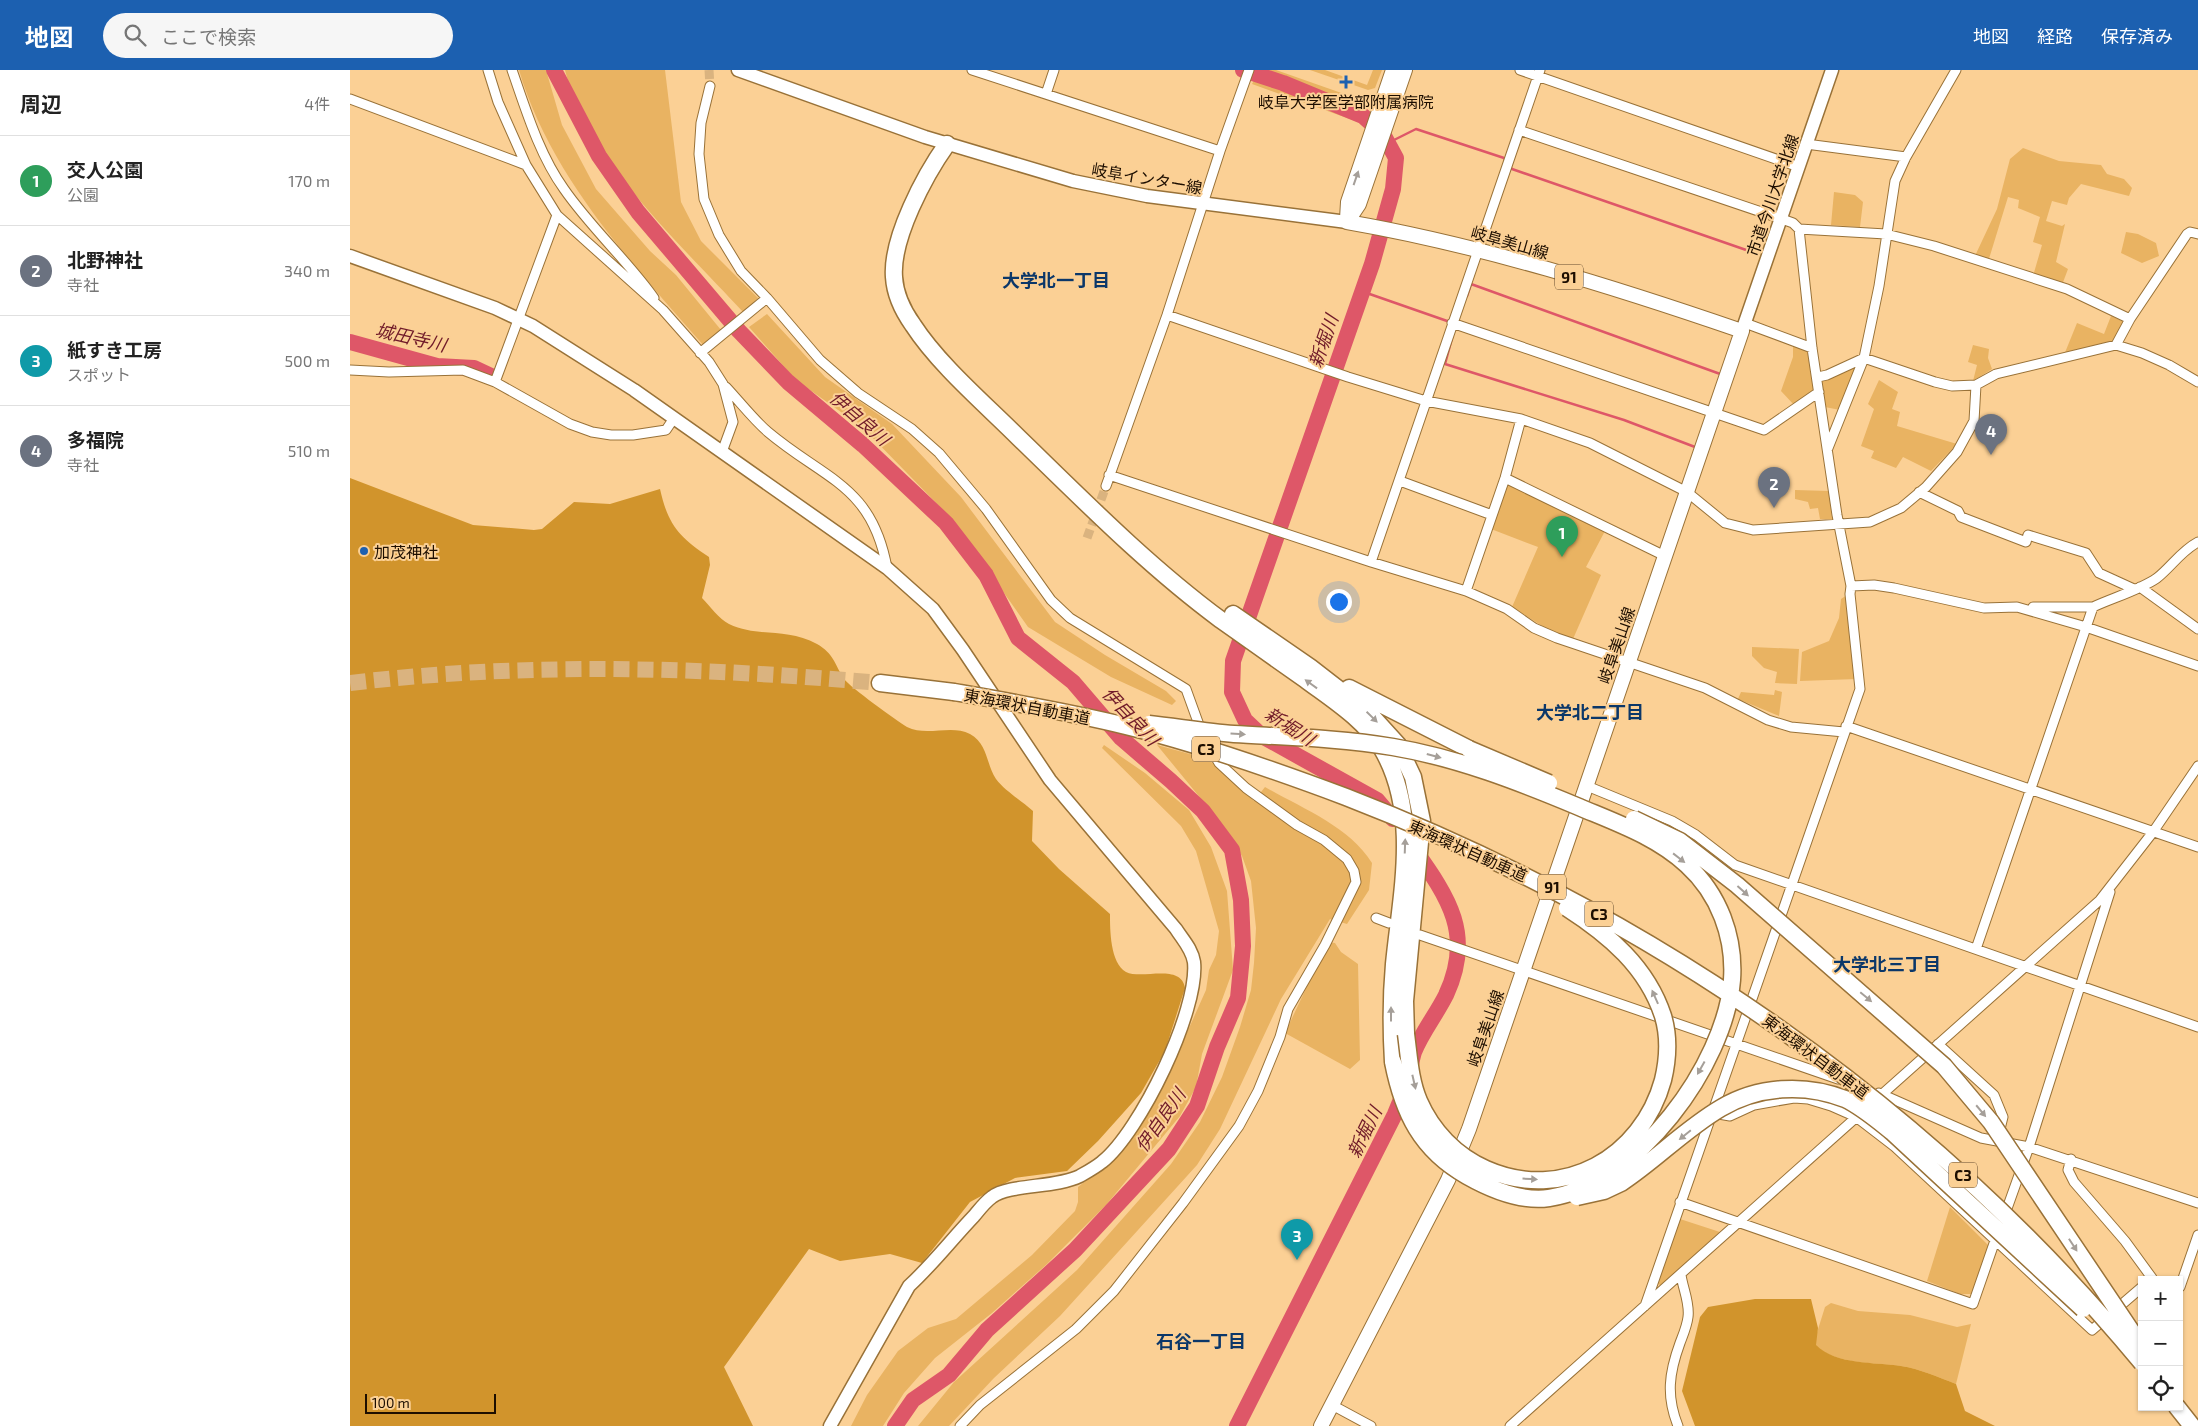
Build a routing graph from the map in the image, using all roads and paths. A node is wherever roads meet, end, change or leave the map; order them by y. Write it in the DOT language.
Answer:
graph roads {
  1 [pos="488,70"];
  2 [pos="512,70"];
  3 [pos="738,70"];
  4 [pos="972,70"];
  5 [pos="1054,70"];
  6 [pos="1249,70"];
  7 [pos="1393,70"];
  8 [pos="1405,70"];
  9 [pos="1520,70"];
  10 [pos="1832,70"];
  11 [pos="1956,70"];
  12 [pos="1539,73"];
  13 [pos="710,86"];
  14 [pos="1046,94"];
  15 [pos="350,99"];
  16 [pos="1386,109"];
  17 [pos="1519,130"];
  18 [pos="947,144"];
  19 [pos="1806,144"];
  20 [pos="1220,151"];
  21 [pos="1906,156"];
  22 [pos="526,165"];
  23 [pos="1799,167"];
  24 [pos="1205,204"];
  25 [pos="557,215"];
  26 [pos="1782,219"];
  27 [pos="1347,222"];
  28 [pos="1799,229"];
  29 [pos="1886,234"];
  30 [pos="2198,234"];
  31 [pos="1478,250"];
  32 [pos="350,256"];
  33 [pos="765,300"];
  34 [pos="663,310"];
  35 [pos="1167,315"];
  36 [pos="518,318"];
  37 [pos="2130,319"];
  38 [pos="1452,323"];
  39 [pos="1743,327"];
  40 [pos="2116,346"];
  41 [pos="1812,348"];
  42 [pos="704,350"];
  43 [pos="1864,358"];
  44 [pos="350,370"];
  45 [pos="1818,377"];
  46 [pos="495,382"];
  47 [pos="2198,382"];
  48 [pos="724,384"];
  49 [pos="1976,385"];
  50 [pos="1819,392"];
  51 [pos="1426,401"];
  52 [pos="1714,413"];
  53 [pos="674,418"];
  54 [pos="1521,419"];
  55 [pos="1828,448"];
  56 [pos="722,452"];
  57 [pos="1109,475"];
  58 [pos="1505,478"];
  59 [pos="1400,481"];
  60 [pos="1106,486"];
  61 [pos="1687,492"];
  62 [pos="1919,492"];
  63 [pos="1492,515"];
  64 [pos="1839,526"];
  65 [pos="2198,542"];
  66 [pos="1665,556"];
  67 [pos="1371,562"];
  68 [pos="887,568"];
  69 [pos="1851,586"];
  70 [pos="2137,588"];
  71 [pos="1466,592"];
  72 [pos="2017,607"];
  73 [pos="2093,607"];
  74 [pos="2086,627"];
  75 [pos="2198,629"];
  76 [pos="1260,640"];
  77 [pos="1628,662"];
  78 [pos="2198,666"];
  79 [pos="1310,667"];
  80 [pos="880,683"];
  81 [pos="1085,717"];
  82 [pos="1845,729"];
  83 [pos="2198,766"];
  84 [pos="1587,786"];
  85 [pos="2032,789"];
  86 [pos="1426,826"];
  87 [pos="2153,832"];
  88 [pos="2198,848"];
  89 [pos="1791,885"];
  90 [pos="2110,889"];
  91 [pos="1376,918"];
  92 [pos="1389,924"];
  93 [pos="1420,935"];
  94 [pos="1976,949"];
  95 [pos="2027,967"];
  96 [pos="1523,970"];
  97 [pos="2080,988"];
  98 [pos="2198,1027"];
  99 [pos="1938,1044"];
  100 [pos="1737,1045"];
  101 [pos="1884,1094"];
  102 [pos="1713,1112"];
  103 [pos="1856,1117"];
  104 [pos="1996,1141"];
  105 [pos="2029,1147"];
  106 [pos="2072,1160"];
  107 [pos="1549,1198"];
  108 [pos="1680,1202"];
  109 [pos="2198,1203"];
  110 [pos="1740,1222"];
  111 [pos="2198,1235"];
  112 [pos="1995,1241"];
  113 [pos="1681,1275"];
  114 [pos="2151,1276"];
  115 [pos="2183,1278"];
  116 [pos="2138,1290"];
  117 [pos="1645,1306"];
  118 [pos="2138,1341"];
  119 [pos="2138,1360"];
  120 [pos="2138,1361"];
  121 [pos="1332,1405"];
  122 [pos="2181,1411"];
  123 [pos="2190,1424"];
  124 [pos="830,1426"];
  125 [pos="960,1426"];
  126 [pos="1322,1426"];
  127 [pos="1371,1426"];
  128 [pos="1510,1426"];
  129 [pos="1678,1426"];
  1 -- 22 [label="street"];
  2 -- 34 [label="street"];
  3 -- 18 [label="street, 岐阜インター線"];
  4 -- 14 [label="street"];
  5 -- 14 [label="street"];
  6 -- 20 [label="street"];
  7 -- 16 [label="main road"];
  8 -- 16 [label="main road"];
  9 -- 12 [label="street"];
  10 -- 19 [label="street, 市道今川大学北線"];
  11 -- 21 [label="street"];
  12 -- 17 [label="street"];
  12 -- 23 [label="street"];
  13 -- 33 [label="street"];
  14 -- 20 [label="street"];
  15 -- 22 [label="street"];
  16 -- 27 [label="main road"];
  27 -- 16 [label="main road, one-way"];
  17 -- 26 [label="street"];
  17 -- 31 [label="street"];
  18 -- 24 [label="street, 岐阜インター線"];
  18 -- 76 [label="highway"];
  19 -- 21 [label="street"];
  19 -- 23 [label="street, 市道今川大学北線"];
  20 -- 24 [label="street"];
  21 -- 29 [label="street"];
  22 -- 25 [label="street"];
  23 -- 26 [label="street, 市道今川大学北線"];
  24 -- 27 [label="street, 岐阜インター線"];
  24 -- 35 [label="street"];
  25 -- 34 [label="street"];
  25 -- 36 [label="street"];
  26 -- 28 [label="street"];
  26 -- 39 [label="street, 市道今川大学北線"];
  27 -- 31 [label="main road, 岐阜美山線 / 91"];
  28 -- 29 [label="street"];
  28 -- 41 [label="street"];
  29 -- 37 [label="street"];
  29 -- 43 [label="street"];
  30 -- 37 [label="street"];
  31 -- 38 [label="street"];
  31 -- 39 [label="main road, 岐阜美山線 / 91"];
  32 -- 36 [label="street"];
  33 -- 42 [label="street"];
  33 -- 125 [label="street"];
  34 -- 42 [label="street"];
  35 -- 51 [label="street"];
  35 -- 57 [label="street"];
  36 -- 46 [label="street"];
  36 -- 53 [label="street"];
  37 -- 40 [label="street"];
  38 -- 51 [label="street"];
  38 -- 52 [label="street"];
  39 -- 41 [label="street"];
  39 -- 52 [label="main road, 岐阜美山線 / 91"];
  40 -- 47 [label="street"];
  40 -- 49 [label="street"];
  41 -- 45 [label="street"];
  42 -- 48 [label="street"];
  43 -- 45 [label="street"];
  43 -- 49 [label="street"];
  43 -- 55 [label="street"];
  44 -- 46 [label="street"];
  45 -- 50 [label="street"];
  46 -- 53 [label="street"];
  48 -- 56 [label="street"];
  48 -- 68 [label="street"];
  49 -- 62 [label="street"];
  50 -- 52 [label="street"];
  50 -- 55 [label="street"];
  51 -- 54 [label="street"];
  51 -- 59 [label="street"];
  52 -- 61 [label="main road, 岐阜美山線 / 91"];
  53 -- 56 [label="street"];
  54 -- 58 [label="street"];
  54 -- 61 [label="street"];
  55 -- 64 [label="street"];
  56 -- 68 [label="street"];
  57 -- 60 [label="street"];
  57 -- 67 [label="street"];
  58 -- 63 [label="street"];
  58 -- 66 [label="street"];
  59 -- 63 [label="street"];
  59 -- 67 [label="street"];
  61 -- 64 [label="street"];
  61 -- 66 [label="main road, 岐阜美山線 / 91"];
  62 -- 64 [label="street"];
  62 -- 70 [label="street"];
  63 -- 71 [label="street"];
  64 -- 69 [label="street"];
  65 -- 70 [label="street"];
  66 -- 77 [label="main road, 岐阜美山線 / 91"];
  67 -- 71 [label="street"];
  68 -- 124 [label="street"];
  69 -- 72 [label="street"];
  69 -- 82 [label="street"];
  70 -- 73 [label="street"];
  70 -- 75 [label="street"];
  71 -- 77 [label="street"];
  72 -- 73 [label="street"];
  72 -- 74 [label="street"];
  73 -- 74 [label="street"];
  74 -- 78 [label="street"];
  74 -- 85 [label="street"];
  76 -- 79 [label="highway"];
  107 -- 76 [label="highway, one-way, bridge"];
  77 -- 82 [label="street"];
  77 -- 84 [label="main road, 岐阜美山線 / 91"];
  79 -- 86 [label="highway, one-way"];
  79 -- 118 [label="highway, one-way, bridge"];
  80 -- 81 [label="highway, 東海環状自動車道 / C3, bridge"];
  81 -- 86 [label="highway, 東海環状自動車道 / C3, bridge"];
  81 -- 107 [label="highway, one-way, bridge"];
  82 -- 85 [label="street"];
  82 -- 89 [label="street"];
  83 -- 87 [label="street"];
  84 -- 89 [label="street"];
  84 -- 96 [label="main road, 岐阜美山線 / 91"];
  85 -- 87 [label="street"];
  85 -- 94 [label="street"];
  86 -- 86 [label="highway, one-way, bridge"];
  86 -- 119 [label="highway, 東海環状自動車道 / C3, bridge"];
  87 -- 88 [label="street"];
  87 -- 90 [label="street"];
  89 -- 94 [label="street"];
  89 -- 100 [label="street"];
  90 -- 95 [label="street"];
  90 -- 97 [label="street"];
  91 -- 92 [label="street"];
  93 -- 96 [label="street"];
  94 -- 95 [label="street"];
  95 -- 97 [label="street"];
  95 -- 99 [label="street"];
  96 -- 100 [label="street"];
  96 -- 121 [label="main road, 岐阜美山線 / 91"];
  97 -- 98 [label="street"];
  97 -- 105 [label="street"];
  99 -- 101 [label="street"];
  99 -- 104 [label="street"];
  100 -- 101 [label="street"];
  100 -- 102 [label="street"];
  101 -- 103 [label="street"];
  101 -- 104 [label="street"];
  102 -- 103 [label="street"];
  102 -- 108 [label="street"];
  103 -- 110 [label="street"];
  103 -- 112 [label="street"];
  104 -- 105 [label="street"];
  105 -- 106 [label="street"];
  105 -- 112 [label="street"];
  106 -- 109 [label="street"];
  106 -- 114 [label="street"];
  120 -- 107 [label="highway, one-way, bridge"];
  108 -- 110 [label="street"];
  108 -- 117 [label="street"];
  110 -- 112 [label="street"];
  110 -- 113 [label="street"];
  111 -- 115 [label="street"];
  112 -- 116 [label="street"];
  113 -- 117 [label="street"];
  113 -- 129 [label="street"];
  117 -- 128 [label="street"];
  121 -- 126 [label="main road, 岐阜美山線 / 91"];
  121 -- 127 [label="street"];
  122 -- 123 [label="highway"];
}
